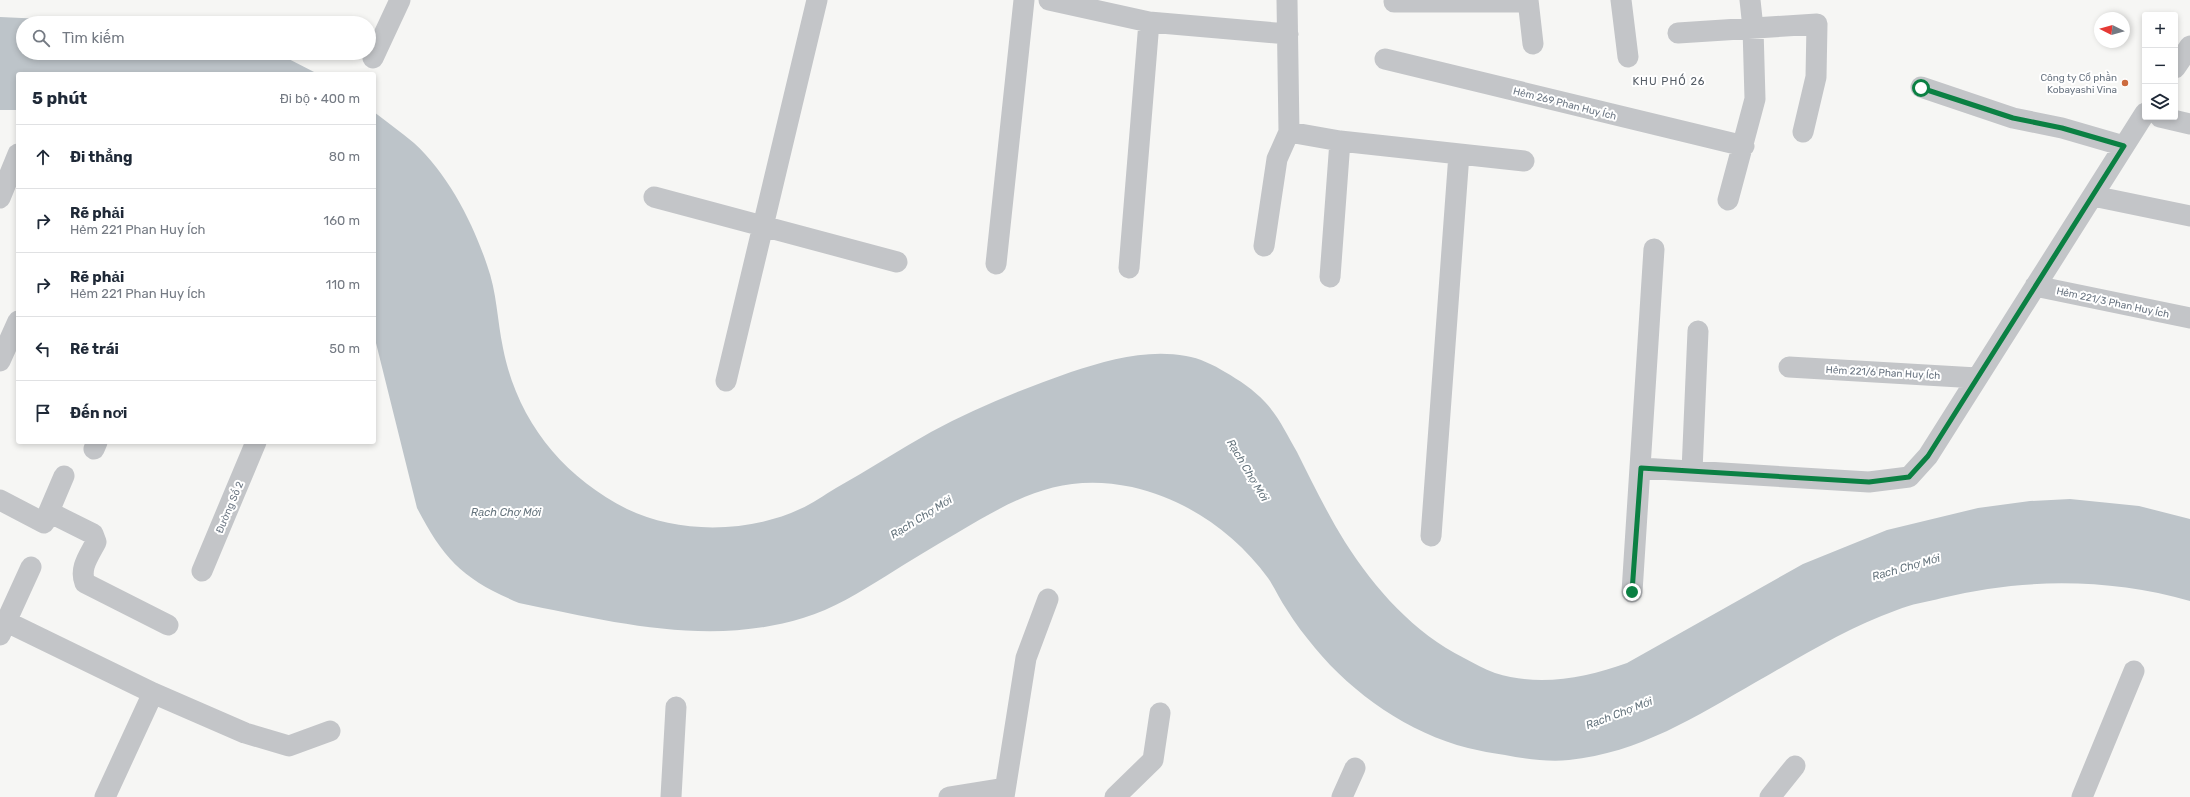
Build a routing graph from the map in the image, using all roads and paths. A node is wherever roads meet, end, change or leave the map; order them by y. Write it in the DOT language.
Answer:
graph roads {
  1 [pos="400,0"];
  2 [pos="817,0"];
  3 [pos="1024,0"];
  4 [pos="1049,0"];
  5 [pos="1287,0"];
  6 [pos="1621,0"];
  7 [pos="1750,0"];
  8 [pos="1528,1"];
  9 [pos="1394,2"];
  10 [pos="1149,22"];
  11 [pos="1753,28"];
  12 [pos="1678,33"];
  13 [pos="1288,34"];
  14 [pos="1533,44"];
  15 [pos="2190,46"];
  16 [pos="376,52"];
  17 [pos="1628,57"];
  18 [pos="1385,59"];
  19 [pos="2178,64"];
  20 [pos="1921,88"];
  21 [pos="2142,118"];
  22 [pos="2173,120"];
  23 [pos="2190,124"];
  24 [pos="1289,132"];
  25 [pos="1803,132"];
  26 [pos="1340,141"];
  27 [pos="1744,146"];
  28 [pos="2124,146"];
  29 [pos="1460,154"];
  30 [pos="1524,161"];
  31 [pos="15,162"];
  32 [pos="2093,196"];
  33 [pos="654,197"];
  34 [pos="0,198"];
  35 [pos="1728,200"];
  36 [pos="2190,216"];
  37 [pos="764,227"];
  38 [pos="1264,246"];
  39 [pos="1654,249"];
  40 [pos="897,262"];
  41 [pos="996,264"];
  42 [pos="1129,268"];
  43 [pos="1330,277"];
  44 [pos="2035,286"];
  45 [pos="2190,318"];
  46 [pos="16,325"];
  47 [pos="1698,330"];
  48 [pos="0,361"];
  49 [pos="1789,367"];
  50 [pos="1977,378"];
  51 [pos="726,381"];
  52 [pos="255,444"];
  53 [pos="1641,468"];
  54 [pos="1692,471"];
  55 [pos="64,476"];
  56 [pos="0,500"];
  57 [pos="49,512"];
  58 [pos="1431,536"];
  59 [pos="31,567"];
  60 [pos="202,571"];
  61 [pos="1632,592"];
  62 [pos="1048,599"];
  63 [pos="168,625"];
  64 [pos="3,628"];
  65 [pos="2134,671"];
  66 [pos="153,693"];
  67 [pos="676,707"];
  68 [pos="1160,713"];
  69 [pos="330,731"];
  70 [pos="1795,766"];
  71 [pos="1355,768"];
  72 [pos="1004,792"];
  73 [pos="105,797"];
  74 [pos="671,797"];
  75 [pos="949,797"];
  76 [pos="1115,797"];
  77 [pos="1342,797"];
  78 [pos="1770,797"];
  79 [pos="2082,797"];
  1 -- 16 [label="street"];
  2 -- 37 [label="street"];
  3 -- 41 [label="street"];
  4 -- 10 [label="street"];
  5 -- 13 [label="street"];
  6 -- 17 [label="street"];
  7 -- 11 [label="street"];
  8 -- 9 [label="street"];
  8 -- 14 [label="street"];
  10 -- 13 [label="street"];
  10 -- 42 [label="street"];
  11 -- 12 [label="street"];
  11 -- 25 [label="street"];
  11 -- 27 [label="street"];
  13 -- 24 [label="street"];
  15 -- 19 [label="street"];
  18 -- 27 [label="street, Hẻm 269 Phan Huy Ích"];
  20 -- 28 [label="street"];
  21 -- 28 [label="street"];
  22 -- 23 [label="street"];
  24 -- 26 [label="street"];
  24 -- 38 [label="street"];
  26 -- 29 [label="street"];
  26 -- 43 [label="street"];
  27 -- 35 [label="street"];
  28 -- 32 [label="street"];
  29 -- 30 [label="street"];
  29 -- 58 [label="street"];
  31 -- 34 [label="street"];
  32 -- 36 [label="street"];
  32 -- 44 [label="street"];
  33 -- 37 [label="street"];
  37 -- 40 [label="street"];
  37 -- 51 [label="street"];
  39 -- 53 [label="street"];
  44 -- 45 [label="street, Hẻm 221/3 Phan Huy Ích"];
  44 -- 50 [label="street"];
  46 -- 48 [label="street"];
  47 -- 54 [label="street"];
  49 -- 50 [label="street, Hẻm 221/6 Phan Huy Ích"];
  50 -- 54 [label="street"];
  52 -- 60 [label="street, Đường Số 2"];
  53 -- 54 [label="street"];
  53 -- 61 [label="street"];
  55 -- 57 [label="street"];
  56 -- 57 [label="street"];
  57 -- 63 [label="street"];
  59 -- 64 [label="street"];
  62 -- 72 [label="street"];
  64 -- 66 [label="street"];
  65 -- 79 [label="street"];
  66 -- 69 [label="street"];
  66 -- 73 [label="street"];
  67 -- 74 [label="street"];
  68 -- 76 [label="street"];
  70 -- 78 [label="street"];
  71 -- 77 [label="street"];
  72 -- 75 [label="street"];
}
